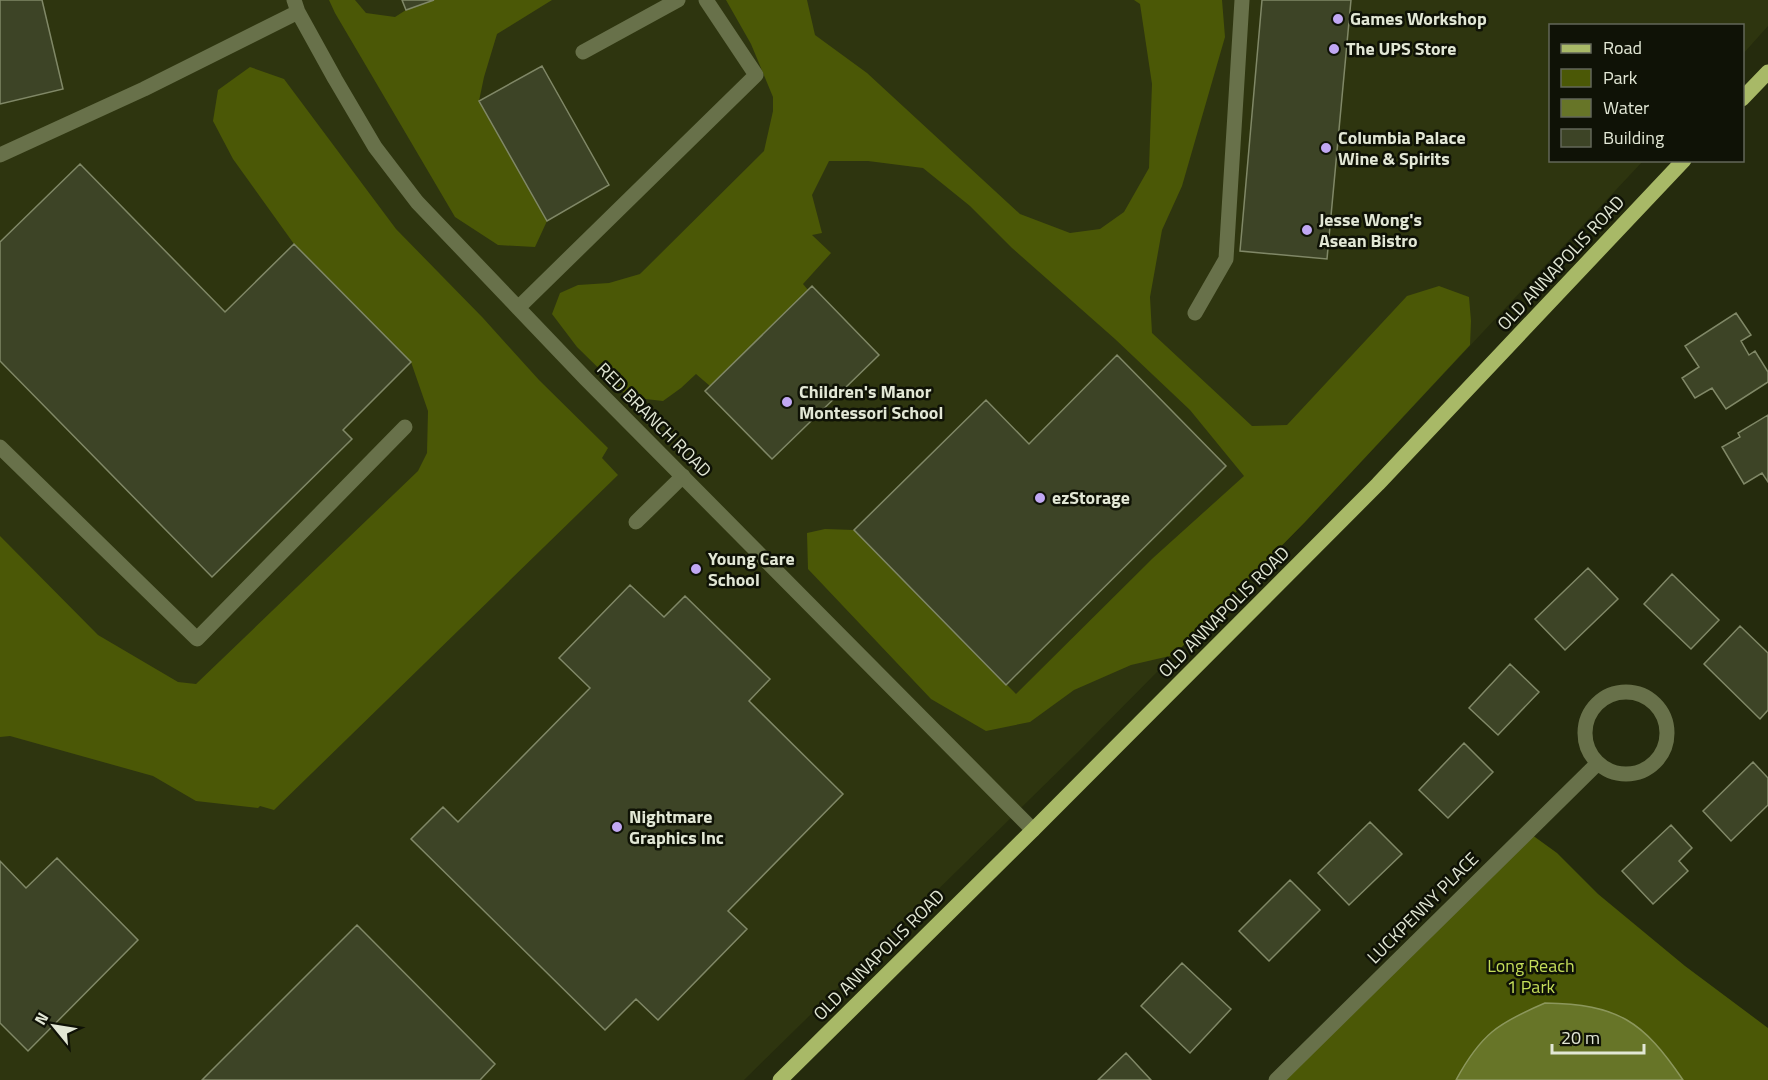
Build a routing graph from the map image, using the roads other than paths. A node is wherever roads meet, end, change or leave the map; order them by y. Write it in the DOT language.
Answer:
graph roads {
  1 [pos="678,0"];
  2 [pos="706,0"];
  3 [pos="1242,0"];
  4 [pos="296,6"];
  5 [pos="583,52"];
  6 [pos="1768,72"];
  7 [pos="1744,98"];
  8 [pos="0,155"];
  9 [pos="1682,162"];
  10 [pos="518,308"];
  11 [pos="1195,314"];
  12 [pos="405,427"];
  13 [pos="0,447"];
  14 [pos="682,476"];
  15 [pos="636,522"];
  16 [pos="1598,763"];
  17 [pos="1033,830"];
  18 [pos="780,1080"];
  19 [pos="1276,1080"];
  1 -- 5 [label="street"];
  2 -- 10 [label="street"];
  3 -- 11 [label="street"];
  4 -- 8 [label="street"];
  4 -- 10 [label="street, RED BRANCH ROAD"];
  6 -- 7 [label="main road"];
  9 -- 17 [label="main road, OLD ANNAPOLIS ROAD"];
  10 -- 14 [label="street, RED BRANCH ROAD"];
  12 -- 13 [label="street"];
  14 -- 15 [label="street"];
  14 -- 17 [label="street, RED BRANCH ROAD"];
  16 -- 16 [label="street"];
  16 -- 19 [label="street, LUCKPENNY PLACE"];
  17 -- 18 [label="main road, OLD ANNAPOLIS ROAD"];
}
